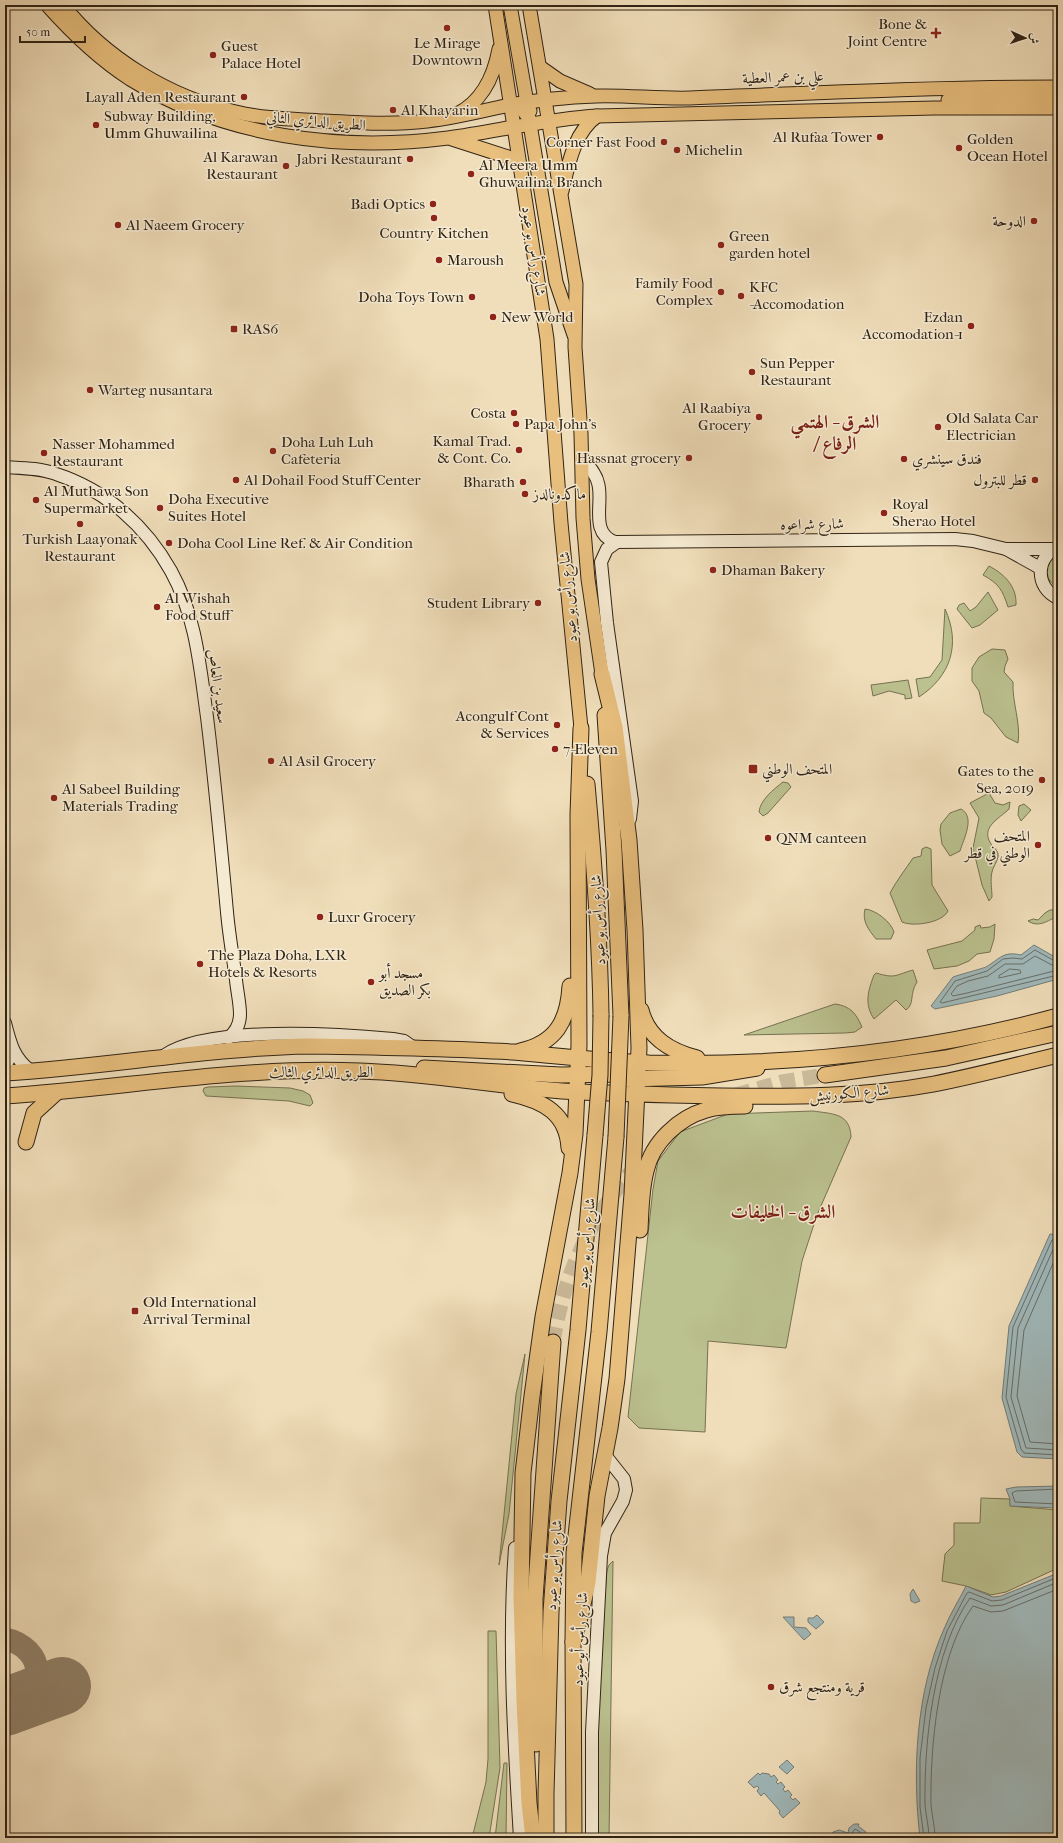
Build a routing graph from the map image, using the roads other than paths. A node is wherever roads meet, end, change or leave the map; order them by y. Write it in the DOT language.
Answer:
graph roads {
  1 [pos="47,5"];
  2 [pos="63,5"];
  3 [pos="496,5"];
  4 [pos="510,5"];
  5 [pos="529,5"];
  6 [pos="500,41"];
  7 [pos="540,68"];
  8 [pos="597,96"];
  9 [pos="1057,98"];
  10 [pos="545,100"];
  11 [pos="527,102"];
  12 [pos="511,105"];
  13 [pos="597,116"];
  14 [pos="450,118"];
  15 [pos="548,121"];
  16 [pos="530,123"];
  17 [pos="514,126"];
  18 [pos="448,138"];
  19 [pos="520,165"];
  20 [pos="560,196"];
  21 [pos="575,339"];
  22 [pos="581,456"];
  23 [pos="5,467"];
  24 [pos="599,525"];
  25 [pos="617,542"];
  26 [pos="1055,548"];
  27 [pos="1006,549"];
  28 [pos="602,562"];
  29 [pos="1040,568"];
  30 [pos="1058,598"];
  31 [pos="602,674"];
  32 [pos="581,728"];
  33 [pos="627,826"];
  34 [pos="579,867"];
  35 [pos="637,989"];
  36 [pos="240,1014"];
  37 [pos="1058,1016"];
  38 [pos="5,1023"];
  39 [pos="1058,1033"];
  40 [pos="256,1036"];
  41 [pos="228,1038"];
  42 [pos="12,1049"];
  43 [pos="415,1049"];
  44 [pos="513,1052"];
  45 [pos="1058,1055"];
  46 [pos="162,1057"];
  47 [pos="578,1058"];
  48 [pos="795,1059"];
  49 [pos="638,1062"];
  50 [pos="718,1063"];
  51 [pos="5,1066"];
  52 [pos="31,1071"];
  53 [pos="388,1072"];
  54 [pos="5,1073"];
  55 [pos="825,1075"];
  56 [pos="578,1076"];
  57 [pos="638,1079"];
  58 [pos="484,1084"];
  59 [pos="577,1091"];
  60 [pos="56,1093"];
  61 [pos="637,1094"];
  62 [pos="5,1096"];
  63 [pos="776,1097"];
  64 [pos="26,1142"];
  65 [pos="567,1190"];
  66 [pos="553,1342"];
  67 [pos="619,1356"];
  68 [pos="605,1455"];
  69 [pos="523,1473"];
  70 [pos="573,1642"];
  71 [pos="520,1838"];
  72 [pos="533,1838"];
  73 [pos="537,1838"];
  74 [pos="546,1838"];
  75 [pos="575,1838"];
  76 [pos="592,1838"];
  1 -- 18 [label="main road, الطريق الدائري الثاني"];
  2 -- 14 [label="main road, الطريق الدائري الثاني"];
  3 -- 6 [label="main road, شارع رأس بو عبود"];
  4 -- 11 [label="main road"];
  5 -- 7 [label="main road, شارع رأس بو عبود"];
  6 -- 12 [label="main road, شارع رأس بو عبود"];
  6 -- 14 [label="main road"];
  7 -- 8 [label="main road"];
  7 -- 10 [label="main road, شارع رأس بو عبود"];
  8 -- 9 [label="main road, علي بن عمر العطية"];
  8 -- 10 [label="main road, علي بن عمر العطية"];
  9 -- 13 [label="main road, علي بن عمر العطية"];
  10 -- 11 [label="main road, علي بن عمر العطية"];
  10 -- 15 [label="main road, شارع رأس بو عبود"];
  11 -- 12 [label="main road, علي بن عمر العطية"];
  11 -- 15 [label="main road"];
  12 -- 14 [label="main road, الطريق الدائري الثاني"];
  12 -- 16 [label="main road"];
  12 -- 17 [label="main road, شارع رأس بو عبود"];
  13 -- 15 [label="main road, علي بن عمر العطية"];
  13 -- 20 [label="main road"];
  15 -- 16 [label="main road, الطريق الدائري الثاني"];
  15 -- 20 [label="main road, شارع رأس بو عبود"];
  16 -- 17 [label="main road, الطريق الدائري الثاني"];
  16 -- 21 [label="main road"];
  17 -- 18 [label="main road, الطريق الدائري الثاني"];
  17 -- 19 [label="main road, شارع رأس بو عبود"];
  18 -- 19 [label="main road"];
  19 -- 32 [label="main road, شارع رأس بو عبود"];
  20 -- 21 [label="main road, شارع رأس بو عبود"];
  21 -- 22 [label="main road, شارع رأس بو عبود"];
  22 -- 24 [label="street"];
  22 -- 31 [label="main road, شارع رأس بو عبود"];
  23 -- 36 [label="street, سعيد بن العاص"];
  24 -- 25 [label="street"];
  24 -- 28 [label="street"];
  25 -- 27 [label="street, شارع شراعوه"];
  25 -- 28 [label="street"];
  26 -- 27 [label="street, شارع شراعوه"];
  26 -- 29 [label="street"];
  27 -- 29 [label="street, شارع شراعوه"];
  28 -- 33 [label="street"];
  29 -- 30 [label="street"];
  31 -- 33 [label="highway"];
  31 -- 70 [label="highway, شارع رأس بو عبود, bridge"];
  32 -- 34 [label="highway"];
  32 -- 74 [label="highway, شارع رأس بو عبود, bridge"];
  33 -- 35 [label="highway"];
  34 -- 44 [label="highway"];
  34 -- 47 [label="highway"];
  35 -- 49 [label="highway"];
  35 -- 50 [label="highway"];
  36 -- 40 [label="street, سعيد بن العاص"];
  36 -- 41 [label="street, سعيد بن العاص"];
  37 -- 48 [label="highway"];
  38 -- 42 [label="street"];
  39 -- 55 [label="highway"];
  40 -- 41 [label="street, الطريق الدائري الثالث"];
  40 -- 43 [label="street, الطريق الدائري الثالث"];
  41 -- 46 [label="street, الطريق الدائري الثالث"];
  42 -- 51 [label="street"];
  42 -- 52 [label="street"];
  43 -- 44 [label="highway, الطريق الدائري الثالث"];
  43 -- 46 [label="highway, الطريق الدائري الثالث"];
  44 -- 47 [label="highway, الطريق الدائري الثالث"];
  45 -- 63 [label="highway, شارع الكورنيش"];
  46 -- 52 [label="highway, الطريق الدائري الثالث"];
  47 -- 49 [label="highway, الطريق الدائري الثالث"];
  47 -- 56 [label="highway"];
  48 -- 50 [label="highway"];
  48 -- 57 [label="highway"];
  49 -- 50 [label="highway"];
  49 -- 56 [label="highway"];
  49 -- 57 [label="highway"];
  52 -- 54 [label="highway, الطريق الدائري الثالث"];
  53 -- 56 [label="highway"];
  53 -- 58 [label="highway, الطريق الدائري الثالث"];
  53 -- 60 [label="highway, الطريق الدائري الثالث"];
  56 -- 59 [label="highway"];
  57 -- 59 [label="highway"];
  57 -- 61 [label="highway"];
  58 -- 59 [label="highway, الطريق الدائري الثالث"];
  58 -- 65 [label="highway"];
  59 -- 61 [label="highway, الطريق الدائري الثالث"];
  59 -- 65 [label="highway"];
  60 -- 62 [label="highway, الطريق الدائري الثالث"];
  60 -- 64 [label="highway"];
  61 -- 63 [label="highway, شارع الكورنيش"];
  61 -- 67 [label="highway"];
  63 -- 67 [label="highway"];
  65 -- 69 [label="highway"];
  66 -- 73 [label="highway"];
  67 -- 68 [label="highway"];
  68 -- 70 [label="highway"];
  68 -- 76 [label="street, شارع رأس أبو عبود"];
  69 -- 71 [label="street"];
  69 -- 72 [label="highway"];
  70 -- 75 [label="highway, شارع رأس بو عبود"];
}
